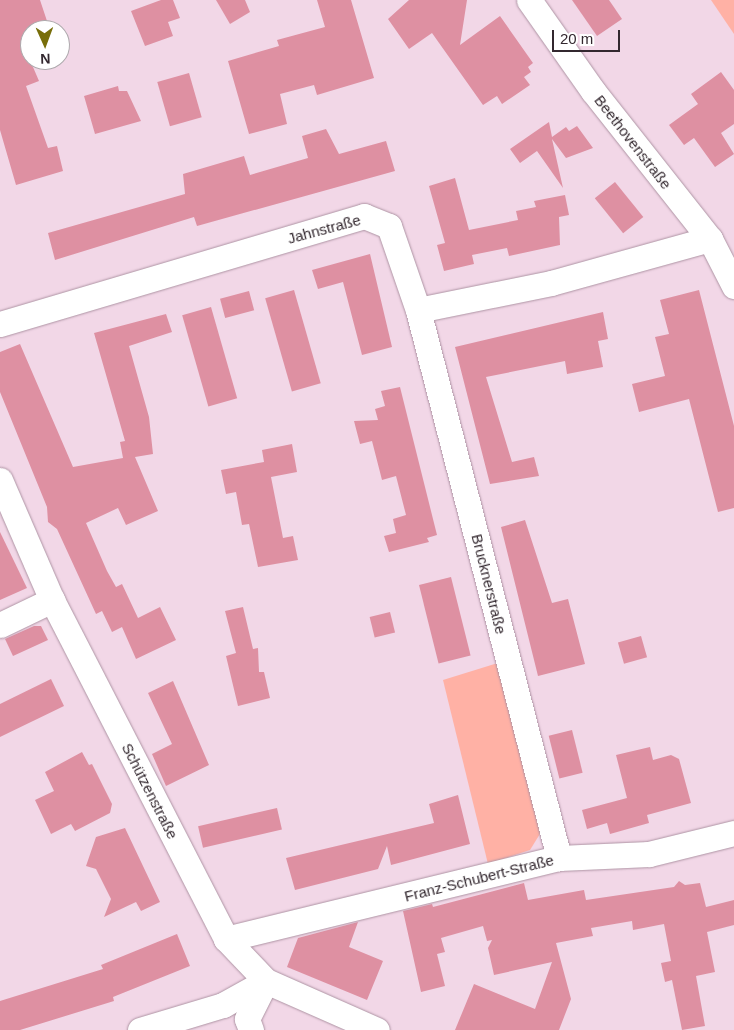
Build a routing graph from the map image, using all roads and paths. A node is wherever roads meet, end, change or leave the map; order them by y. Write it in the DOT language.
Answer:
graph roads {
  1 [pos="529,0"];
  2 [pos="710,239"];
  3 [pos="734,286"];
  4 [pos="418,310"];
  5 [pos="0,324"];
  6 [pos="0,480"];
  7 [pos="52,600"];
  8 [pos="0,625"];
  9 [pos="734,833"];
  10 [pos="559,858"];
  11 [pos="226,939"];
  12 [pos="266,980"];
  13 [pos="140,1030"];
  14 [pos="251,1030"];
  15 [pos="377,1030"];
  1 -- 2 [label="street, Beethovenstraße"];
  2 -- 3 [label="street, Beethovenstraße"];
  2 -- 4 [label="street"];
  4 -- 5 [label="street, Jahnstraße"];
  4 -- 10 [label="street, Brucknerstraße"];
  6 -- 7 [label="street, Schützenstraße"];
  7 -- 8 [label="street"];
  7 -- 11 [label="street, Schützenstraße"];
  9 -- 10 [label="street, Franz-Schubert-Straße"];
  10 -- 11 [label="street, Franz-Schubert-Straße"];
  11 -- 12 [label="street, Schützenstraße"];
  12 -- 13 [label="street"];
  12 -- 14 [label="street"];
  12 -- 15 [label="street, Schützenstraße"];
}
